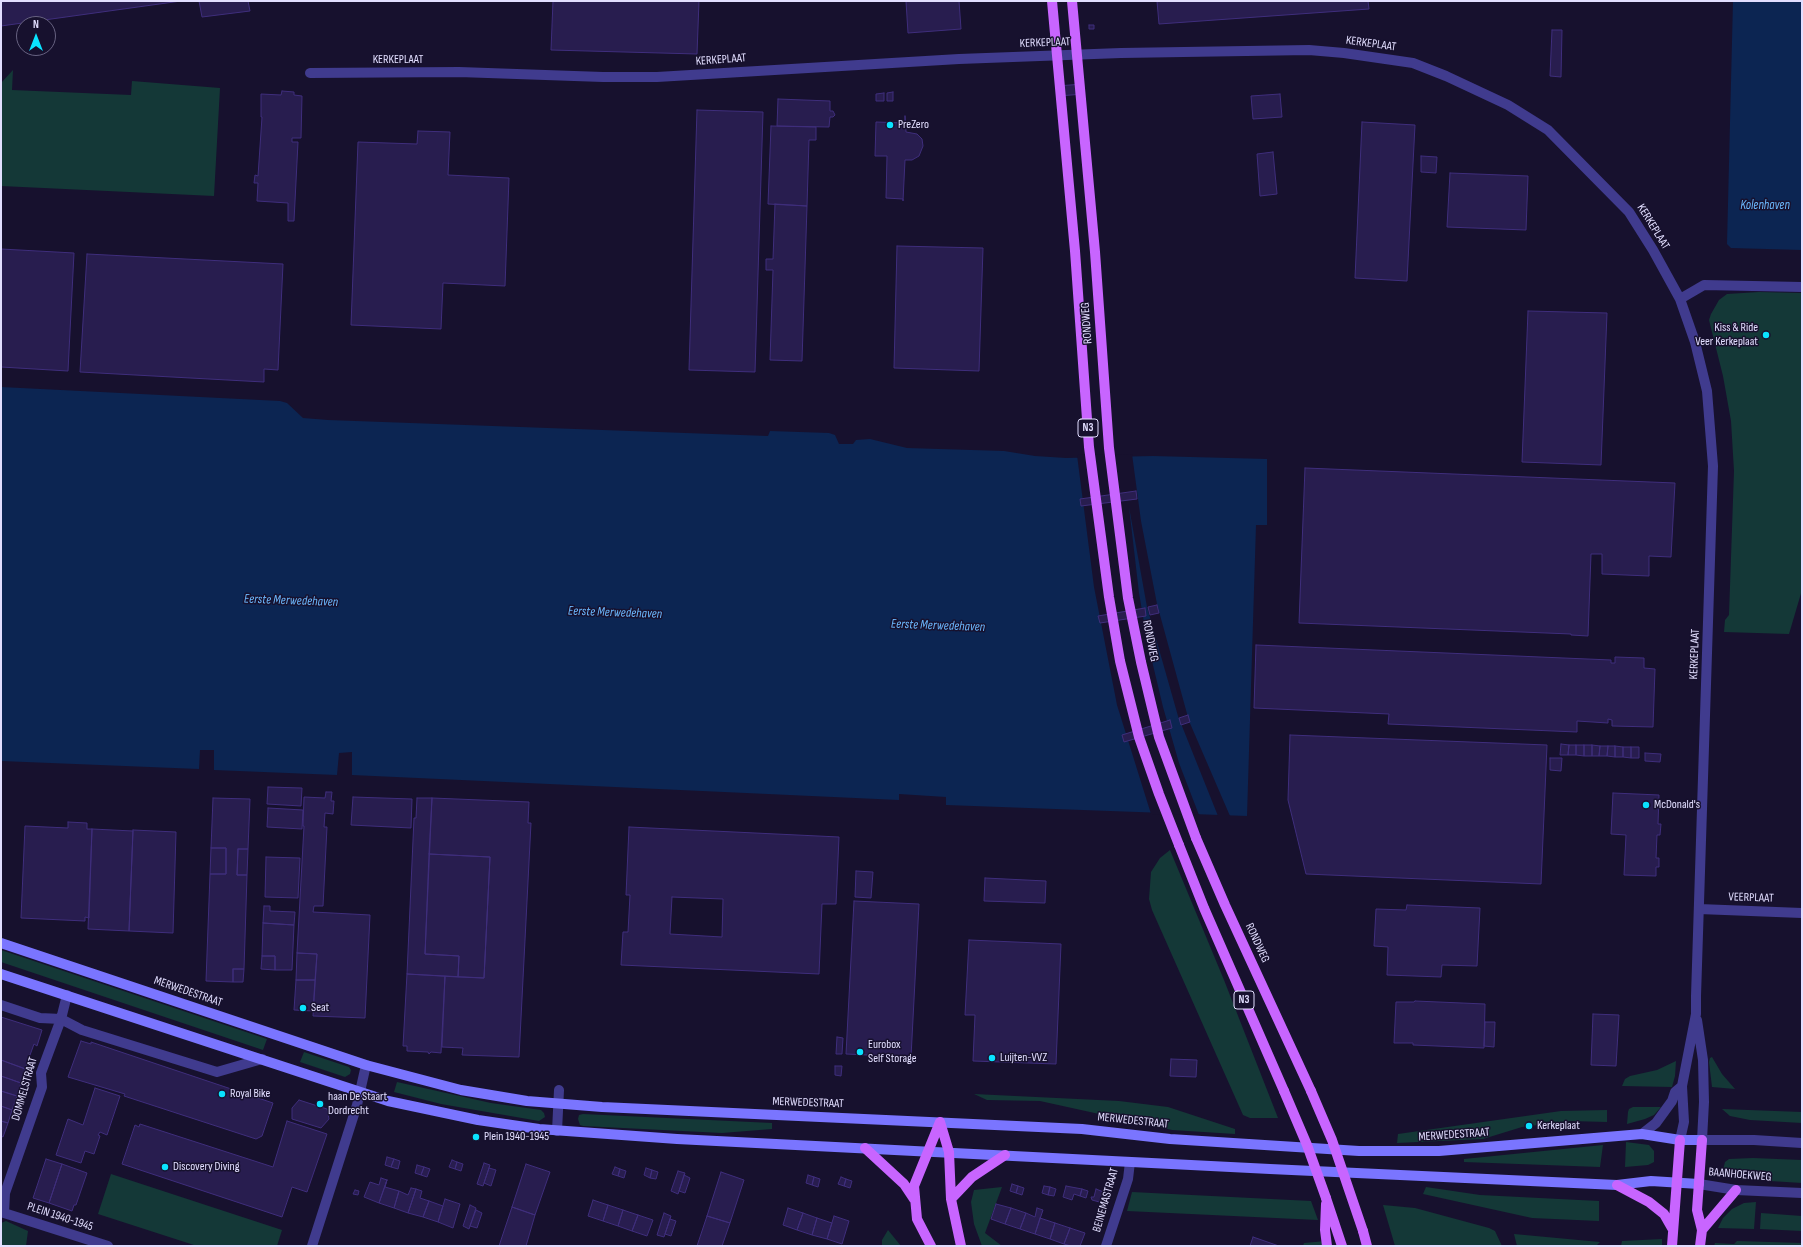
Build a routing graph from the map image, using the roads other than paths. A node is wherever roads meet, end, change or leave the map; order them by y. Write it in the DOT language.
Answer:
graph roads {
  1 [pos="1052,1"];
  2 [pos="1072,1"];
  3 [pos="310,73"];
  4 [pos="1802,286"];
  5 [pos="1680,299"];
  6 [pos="1699,909"];
  7 [pos="1802,913"];
  8 [pos="1,943"];
  9 [pos="1,974"];
  10 [pos="67,995"];
  11 [pos="1,1005"];
  12 [pos="1696,1014"];
  13 [pos="61,1019"];
  14 [pos="262,1060"];
  15 [pos="366,1065"];
  16 [pos="1682,1086"];
  17 [pos="559,1090"];
  18 [pos="361,1093"];
  19 [pos="559,1104"];
  20 [pos="940,1122"];
  21 [pos="557,1131"];
  22 [pos="1642,1134"];
  23 [pos="1680,1140"];
  24 [pos="1702,1140"];
  25 [pos="1802,1143"];
  26 [pos="864,1148"];
  27 [pos="927,1151"];
  28 [pos="949,1152"];
  29 [pos="1006,1155"];
  30 [pos="1130,1162"];
  31 [pos="1676,1183"];
  32 [pos="1698,1184"];
  33 [pos="1617,1185"];
  34 [pos="1736,1190"];
  35 [pos="1802,1193"];
  36 [pos="1326,1198"];
  37 [pos="951,1200"];
  38 [pos="915,1201"];
  39 [pos="4,1213"];
  40 [pos="1672,1228"];
  41 [pos="1702,1230"];
  42 [pos="108,1246"];
  43 [pos="312,1246"];
  44 [pos="931,1246"];
  45 [pos="961,1246"];
  46 [pos="1106,1246"];
  47 [pos="1327,1246"];
  48 [pos="1342,1246"];
  49 [pos="1367,1246"];
  50 [pos="1672,1246"];
  51 [pos="1700,1246"];
  1 -- 36 [label="main road, RONDWEG / N3, bridge"];
  2 -- 49 [label="main road, RONDWEG / N3, bridge"];
  3 -- 5 [label="street, KERKEPLAAT"];
  4 -- 5 [label="street"];
  5 -- 6 [label="street, KERKEPLAAT"];
  6 -- 7 [label="street, VEERPLAAT"];
  6 -- 12 [label="street, KERKEPLAAT"];
  8 -- 15 [label="main road, MERWEDESTRAAT"];
  9 -- 10 [label="main road"];
  10 -- 13 [label="street, DOMMELSTRAAT"];
  10 -- 14 [label="main road"];
  11 -- 13 [label="street"];
  12 -- 16 [label="street, KERKEPLAAT"];
  12 -- 24 [label="street, KERKEPLAAT"];
  13 -- 14 [label="street"];
  13 -- 39 [label="street, DOMMELSTRAAT"];
  14 -- 18 [label="main road"];
  15 -- 18 [label="street"];
  15 -- 19 [label="main road, MERWEDESTRAAT"];
  16 -- 22 [label="street, KERKEPLAAT"];
  16 -- 23 [label="street, KERKEPLAAT"];
  17 -- 19 [label="street"];
  18 -- 21 [label="main road"];
  18 -- 43 [label="street"];
  19 -- 20 [label="main road, MERWEDESTRAAT"];
  19 -- 21 [label="street"];
  20 -- 22 [label="main road, MERWEDESTRAAT"];
  20 -- 27 [label="main road"];
  20 -- 28 [label="main road"];
  21 -- 26 [label="main road"];
  22 -- 23 [label="main road, MERWEDESTRAAT"];
  23 -- 24 [label="main road, MERWEDESTRAAT"];
  23 -- 31 [label="main road"];
  24 -- 25 [label="street"];
  24 -- 32 [label="main road"];
  26 -- 27 [label="main road"];
  26 -- 38 [label="main road"];
  27 -- 28 [label="main road"];
  27 -- 38 [label="main road"];
  28 -- 29 [label="main road"];
  28 -- 37 [label="main road"];
  29 -- 30 [label="main road"];
  29 -- 37 [label="main road"];
  30 -- 33 [label="main road"];
  30 -- 46 [label="street, BEINEMASTRAAT"];
  31 -- 32 [label="main road, BAANHOEKWEG"];
  31 -- 33 [label="main road"];
  31 -- 40 [label="main road"];
  32 -- 34 [label="street, BAANHOEKWEG"];
  32 -- 41 [label="main road"];
  33 -- 40 [label="main road"];
  34 -- 35 [label="street, BAANHOEKWEG"];
  34 -- 41 [label="main road"];
  36 -- 47 [label="main road, N3"];
  36 -- 48 [label="main road, RONDWEG / N3"];
  37 -- 45 [label="main road"];
  38 -- 44 [label="main road"];
  39 -- 42 [label="street, PLEIN 1940-1945"];
  40 -- 50 [label="main road"];
  41 -- 51 [label="main road"];
}
